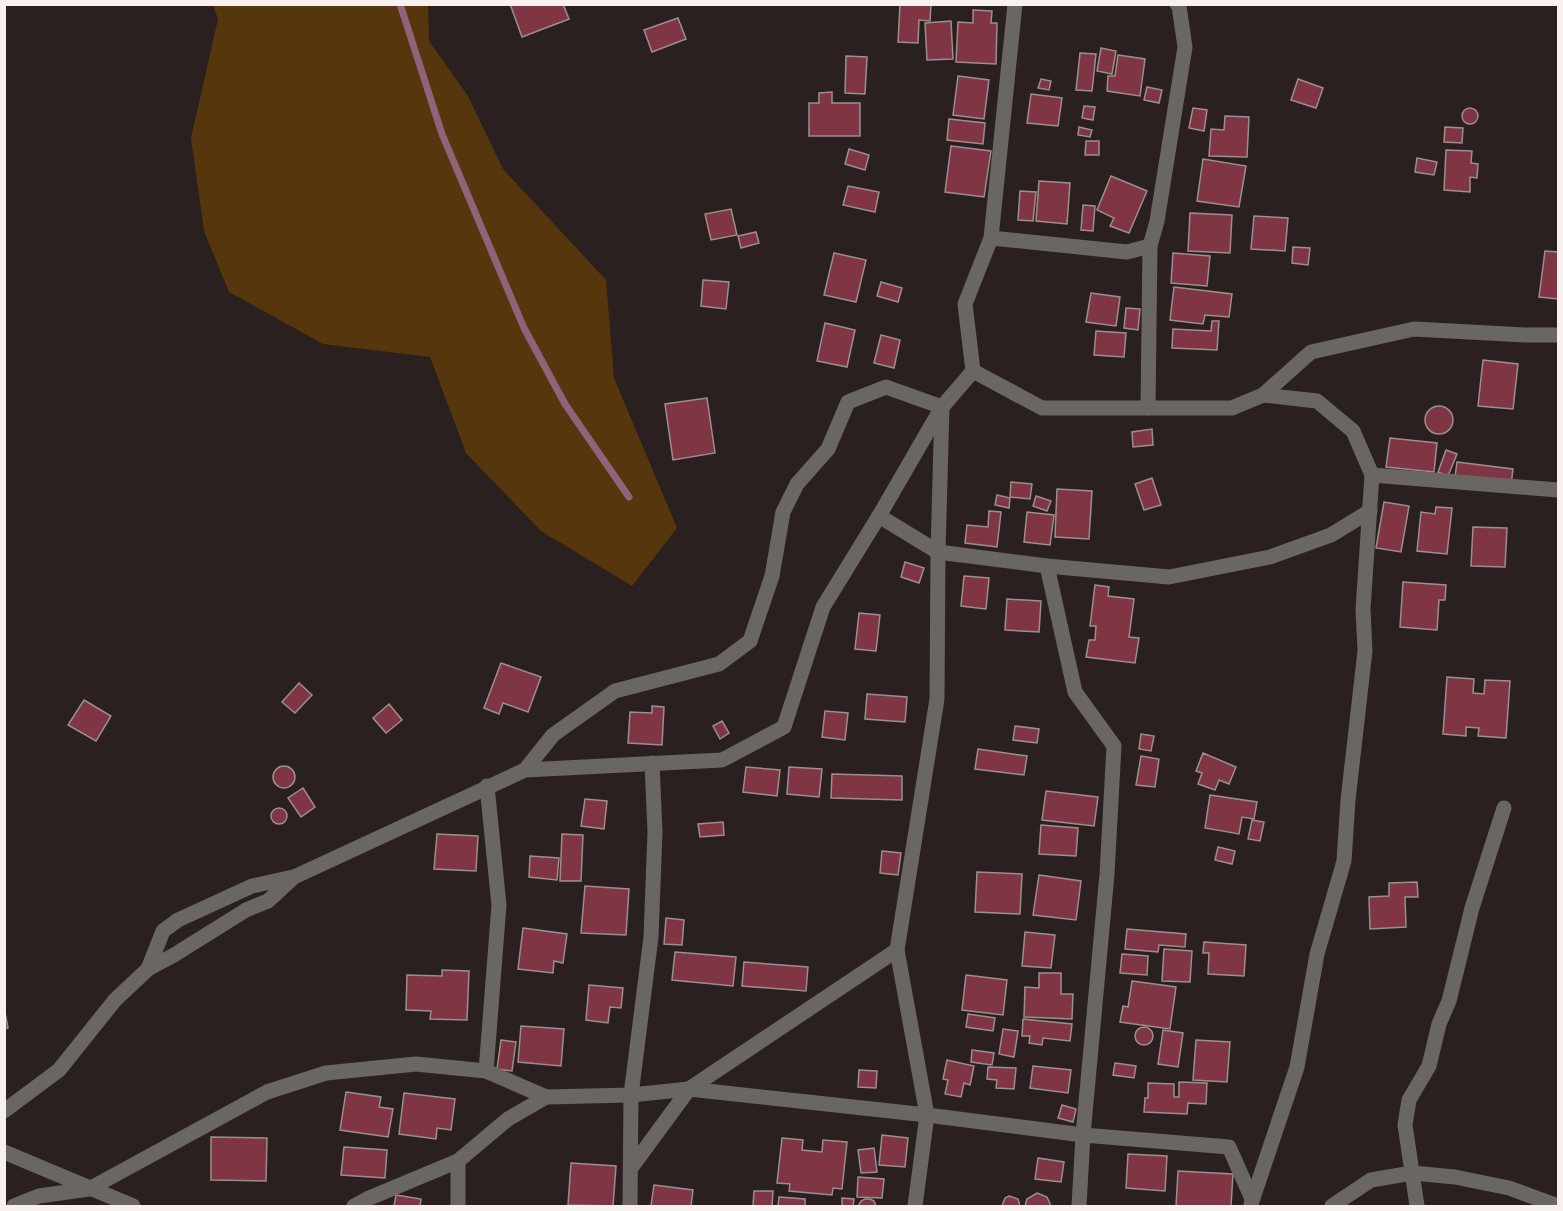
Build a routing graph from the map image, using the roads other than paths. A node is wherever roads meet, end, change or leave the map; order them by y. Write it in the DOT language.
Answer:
graph roads {
  1 [pos="1015,4"];
  2 [pos="1177,4"];
  3 [pos="991,238"];
  4 [pos="1150,246"];
  5 [pos="1558,335"];
  6 [pos="973,371"];
  7 [pos="1263,395"];
  8 [pos="942,407"];
  9 [pos="1148,408"];
  10 [pos="1372,475"];
  11 [pos="1558,490"];
  12 [pos="1370,511"];
  13 [pos="879,516"];
  14 [pos="938,552"];
  15 [pos="1047,566"];
  16 [pos="652,763"];
  17 [pos="525,770"];
  18 [pos="487,786"];
  19 [pos="1504,808"];
  20 [pos="294,877"];
  21 [pos="897,950"];
  22 [pos="148,969"];
  23 [pos="486,1071"];
  24 [pos="689,1089"];
  25 [pos="631,1095"];
  26 [pos="546,1097"];
  27 [pos="4,1111"];
  28 [pos="927,1114"];
  29 [pos="1083,1135"];
  30 [pos="4,1152"];
  31 [pos="458,1161"];
  32 [pos="631,1168"];
  33 [pos="1412,1173"];
  34 [pos="89,1189"];
  35 [pos="1251,1203"];
  36 [pos="14,1206"];
  37 [pos="133,1206"];
  38 [pos="354,1206"];
  39 [pos="458,1206"];
  40 [pos="630,1206"];
  41 [pos="915,1206"];
  42 [pos="1079,1206"];
  43 [pos="1332,1206"];
  44 [pos="1417,1206"];
  45 [pos="1558,1206"];
  1 -- 3 [label="street"];
  2 -- 4 [label="street"];
  3 -- 4 [label="street"];
  3 -- 6 [label="street"];
  4 -- 9 [label="street"];
  5 -- 7 [label="street"];
  6 -- 8 [label="street"];
  6 -- 9 [label="street"];
  7 -- 9 [label="street"];
  7 -- 10 [label="street"];
  8 -- 13 [label="street"];
  8 -- 14 [label="street"];
  8 -- 17 [label="street"];
  10 -- 11 [label="street"];
  10 -- 12 [label="street"];
  12 -- 15 [label="street"];
  12 -- 35 [label="street"];
  13 -- 14 [label="street"];
  13 -- 16 [label="street"];
  14 -- 15 [label="street"];
  14 -- 21 [label="street"];
  15 -- 29 [label="street"];
  16 -- 17 [label="street"];
  16 -- 25 [label="street"];
  17 -- 18 [label="street"];
  18 -- 20 [label="street"];
  18 -- 23 [label="street"];
  19 -- 33 [label="street"];
  20 -- 22 [label="street"];
  20 -- 22 [label="street"];
  21 -- 24 [label="street"];
  21 -- 28 [label="street"];
  22 -- 27 [label="street"];
  23 -- 26 [label="street"];
  23 -- 34 [label="street"];
  24 -- 25 [label="street"];
  24 -- 28 [label="street"];
  24 -- 32 [label="street"];
  25 -- 26 [label="street"];
  25 -- 32 [label="street"];
  26 -- 31 [label="street"];
  28 -- 29 [label="street"];
  28 -- 41 [label="street"];
  29 -- 35 [label="street"];
  29 -- 42 [label="street"];
  30 -- 34 [label="street"];
  31 -- 38 [label="street"];
  31 -- 39 [label="street"];
  32 -- 40 [label="street"];
  33 -- 43 [label="street"];
  33 -- 44 [label="street"];
  33 -- 45 [label="street"];
  34 -- 36 [label="street"];
  34 -- 37 [label="street"];
}
